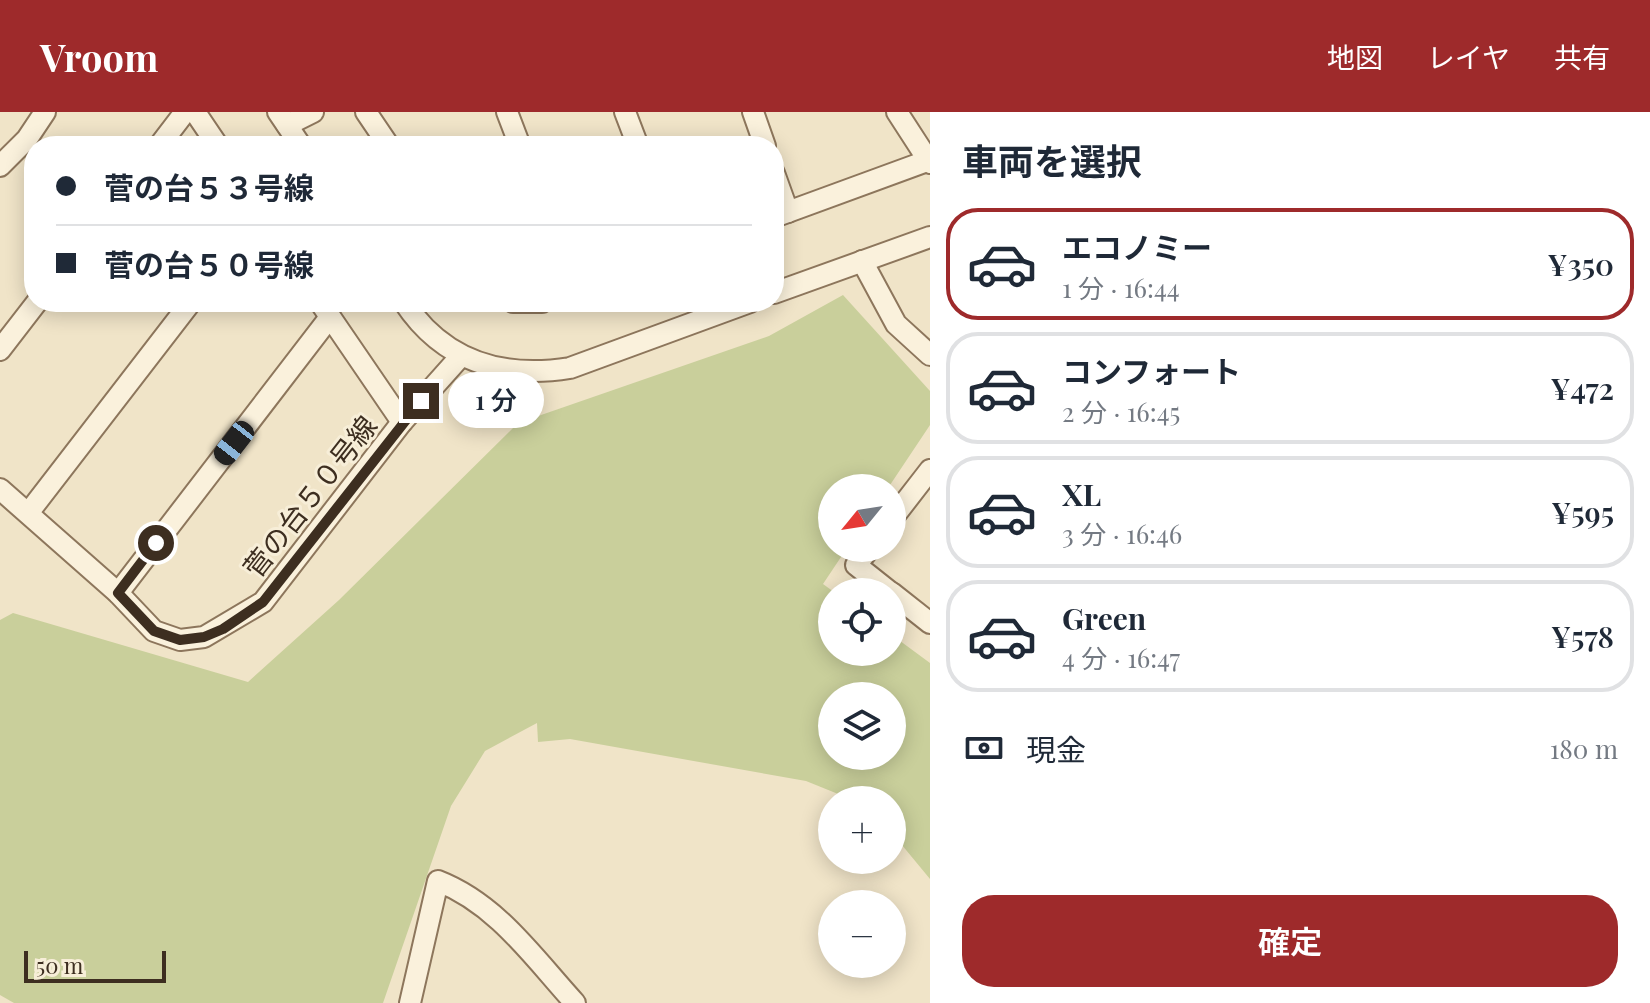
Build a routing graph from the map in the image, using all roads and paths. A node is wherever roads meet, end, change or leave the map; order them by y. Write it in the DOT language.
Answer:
graph roads {
  1 [pos="45,112"];
  2 [pos="185,112"];
  3 [pos="195,112"];
  4 [pos="313,112"];
  5 [pos="366,112"];
  6 [pos="507,112"];
  7 [pos="625,112"];
  8 [pos="753,112"];
  9 [pos="897,112"];
  10 [pos="283,119"];
  11 [pos="29,136"];
  12 [pos="167,136"];
  13 [pos="211,136"];
  14 [pos="294,136"];
  15 [pos="382,136"];
  16 [pos="516,136"];
  17 [pos="634,136"];
  18 [pos="761,136"];
  19 [pos="24,142"];
  20 [pos="929,162"];
  21 [pos="0,166"];
  22 [pos="784,213"];
  23 [pos="930,237"];
  24 [pos="862,261"];
  25 [pos="784,289"];
  26 [pos="29,312"];
  27 [pos="183,312"];
  28 [pos="324,312"];
  29 [pos="326,312"];
  30 [pos="412,312"];
  31 [pos="696,312"];
  32 [pos="0,350"];
  33 [pos="930,355"];
  34 [pos="460,357"];
  35 [pos="402,422"];
  36 [pos="927,480"];
  37 [pos="0,489"];
  38 [pos="906,503"];
  39 [pos="29,512"];
  40 [pos="858,562"];
  41 [pos="872,578"];
  42 [pos="118,593"];
  43 [pos="906,605"];
  44 [pos="930,623"];
  45 [pos="410,1003"];
  46 [pos="575,1003"];
  1 -- 11 [label="street"];
  2 -- 12 [label="street"];
  3 -- 13 [label="street"];
  4 -- 10 [label="street"];
  5 -- 15 [label="street"];
  6 -- 16 [label="street"];
  7 -- 17 [label="street"];
  8 -- 18 [label="street"];
  9 -- 20 [label="street"];
  10 -- 14 [label="street"];
  19 -- 21 [label="street"];
  20 -- 22 [label="street"];
  23 -- 24 [label="street"];
  24 -- 25 [label="street"];
  24 -- 33 [label="street"];
  26 -- 32 [label="street"];
  27 -- 39 [label="street"];
  28 -- 42 [label="street"];
  29 -- 35 [label="street"];
  30 -- 34 [label="street"];
  31 -- 34 [label="street"];
  34 -- 35 [label="street, 菅の台５０号線"];
  35 -- 42 [label="street, 菅の台５０号線"];
  36 -- 38 [label="street"];
  37 -- 39 [label="street, 菅の台５０号線"];
  39 -- 42 [label="street, 菅の台５０号線"];
  40 -- 41 [label="street"];
  43 -- 44 [label="street"];
  45 -- 46 [label="street"];
}
